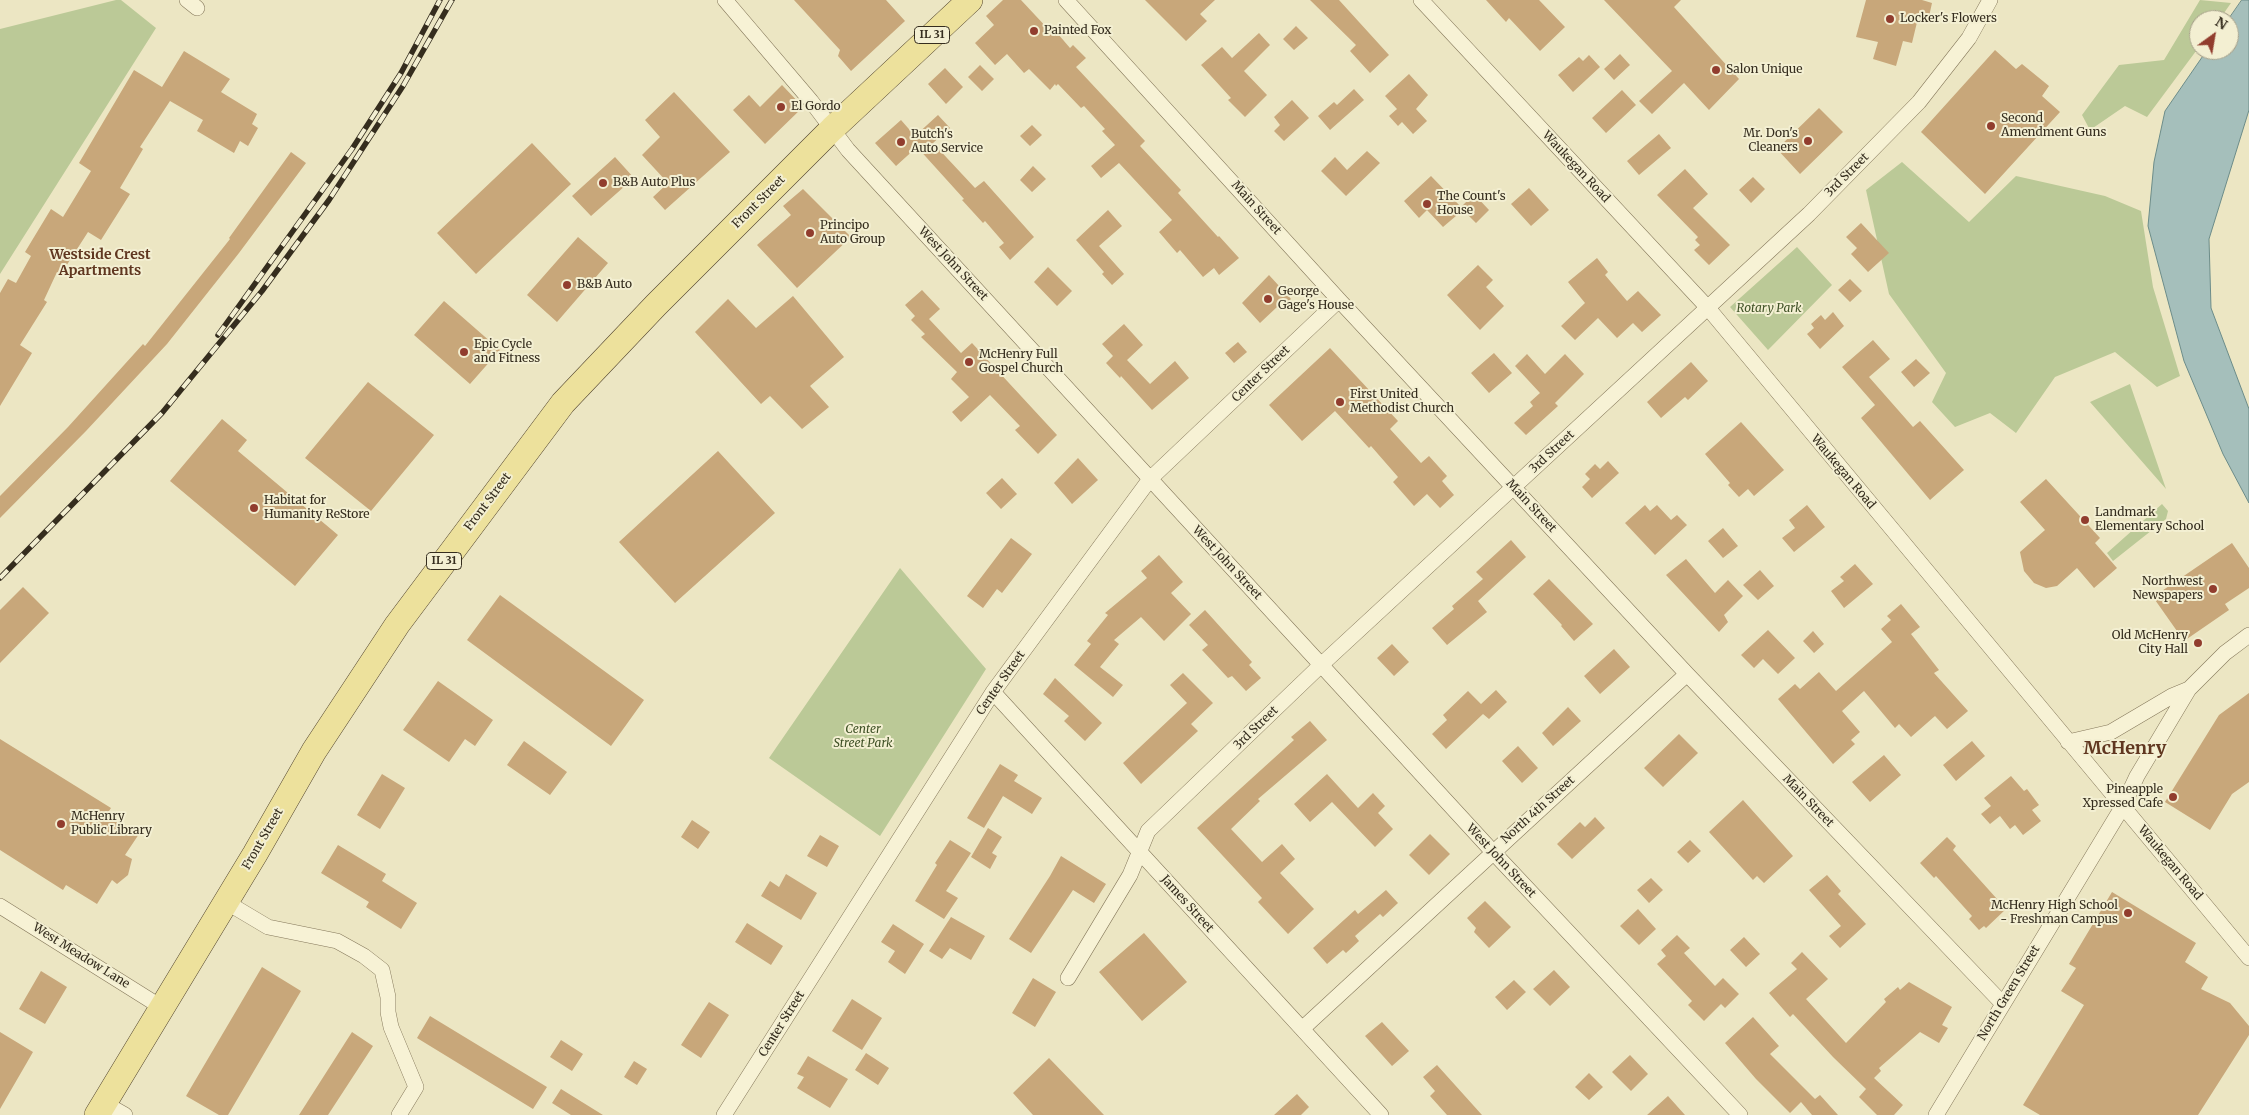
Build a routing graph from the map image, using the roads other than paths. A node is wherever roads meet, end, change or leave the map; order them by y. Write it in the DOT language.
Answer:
graph roads {
  1 [pos="725,0"];
  2 [pos="970,0"];
  3 [pos="1066,0"];
  4 [pos="1421,0"];
  5 [pos="1990,0"];
  6 [pos="832,129"];
  7 [pos="1338,300"];
  8 [pos="1708,308"];
  9 [pos="1150,479"];
  10 [pos="1514,488"];
  11 [pos="2249,636"];
  12 [pos="1321,665"];
  13 [pos="1687,674"];
  14 [pos="2189,690"];
  15 [pos="993,692"];
  16 [pos="2068,742"];
  17 [pos="2122,806"];
  18 [pos="1140,852"];
  19 [pos="1493,852"];
  20 [pos="226,902"];
  21 [pos="0,906"];
  22 [pos="2249,958"];
  23 [pos="1068,978"];
  24 [pos="2002,1004"];
  25 [pos="161,1007"];
  26 [pos="1302,1029"];
  27 [pos="109,1111"];
  28 [pos="399,1115"];
  29 [pos="724,1115"];
  30 [pos="1381,1115"];
  31 [pos="1740,1115"];
  32 [pos="1936,1115"];
  1 -- 6 [label="street, West John Street"];
  2 -- 6 [label="main road, Front Street / IL 31"];
  3 -- 7 [label="street, Main Street"];
  4 -- 8 [label="street, Waukegan Road"];
  5 -- 8 [label="street, 3rd Street"];
  6 -- 9 [label="street, West John Street"];
  6 -- 20 [label="main road, Front Street / IL 31"];
  7 -- 9 [label="street, Center Street"];
  7 -- 10 [label="street, Main Street"];
  8 -- 10 [label="street, 3rd Street"];
  8 -- 16 [label="street, Waukegan Road"];
  9 -- 12 [label="street, West John Street"];
  9 -- 15 [label="street, Center Street"];
  10 -- 12 [label="street, 3rd Street"];
  10 -- 13 [label="street, Main Street"];
  11 -- 14 [label="street, North Green Street"];
  12 -- 18 [label="street, 3rd Street"];
  12 -- 19 [label="street, West John Street"];
  13 -- 19 [label="street, North 4th Street"];
  13 -- 24 [label="street, Main Street"];
  14 -- 16 [label="street, North Green Street"];
  14 -- 17 [label="street, North Green Street"];
  15 -- 18 [label="street, James Street"];
  15 -- 29 [label="street, Center Street"];
  16 -- 17 [label="street, Waukegan Road"];
  17 -- 22 [label="street, Waukegan Road"];
  17 -- 24 [label="street, North Green Street"];
  18 -- 23 [label="street, 3rd Street"];
  18 -- 26 [label="street, James Street"];
  19 -- 26 [label="street, North 4th Street"];
  19 -- 31 [label="street, West John Street"];
  20 -- 25 [label="main road, Front Street / IL 31"];
  20 -- 28 [label="street"];
  21 -- 25 [label="street, West Meadow Lane"];
  24 -- 32 [label="street, North Green Street"];
  25 -- 27 [label="main road, Front Street / IL 31"];
  26 -- 30 [label="street, James Street"];
}
